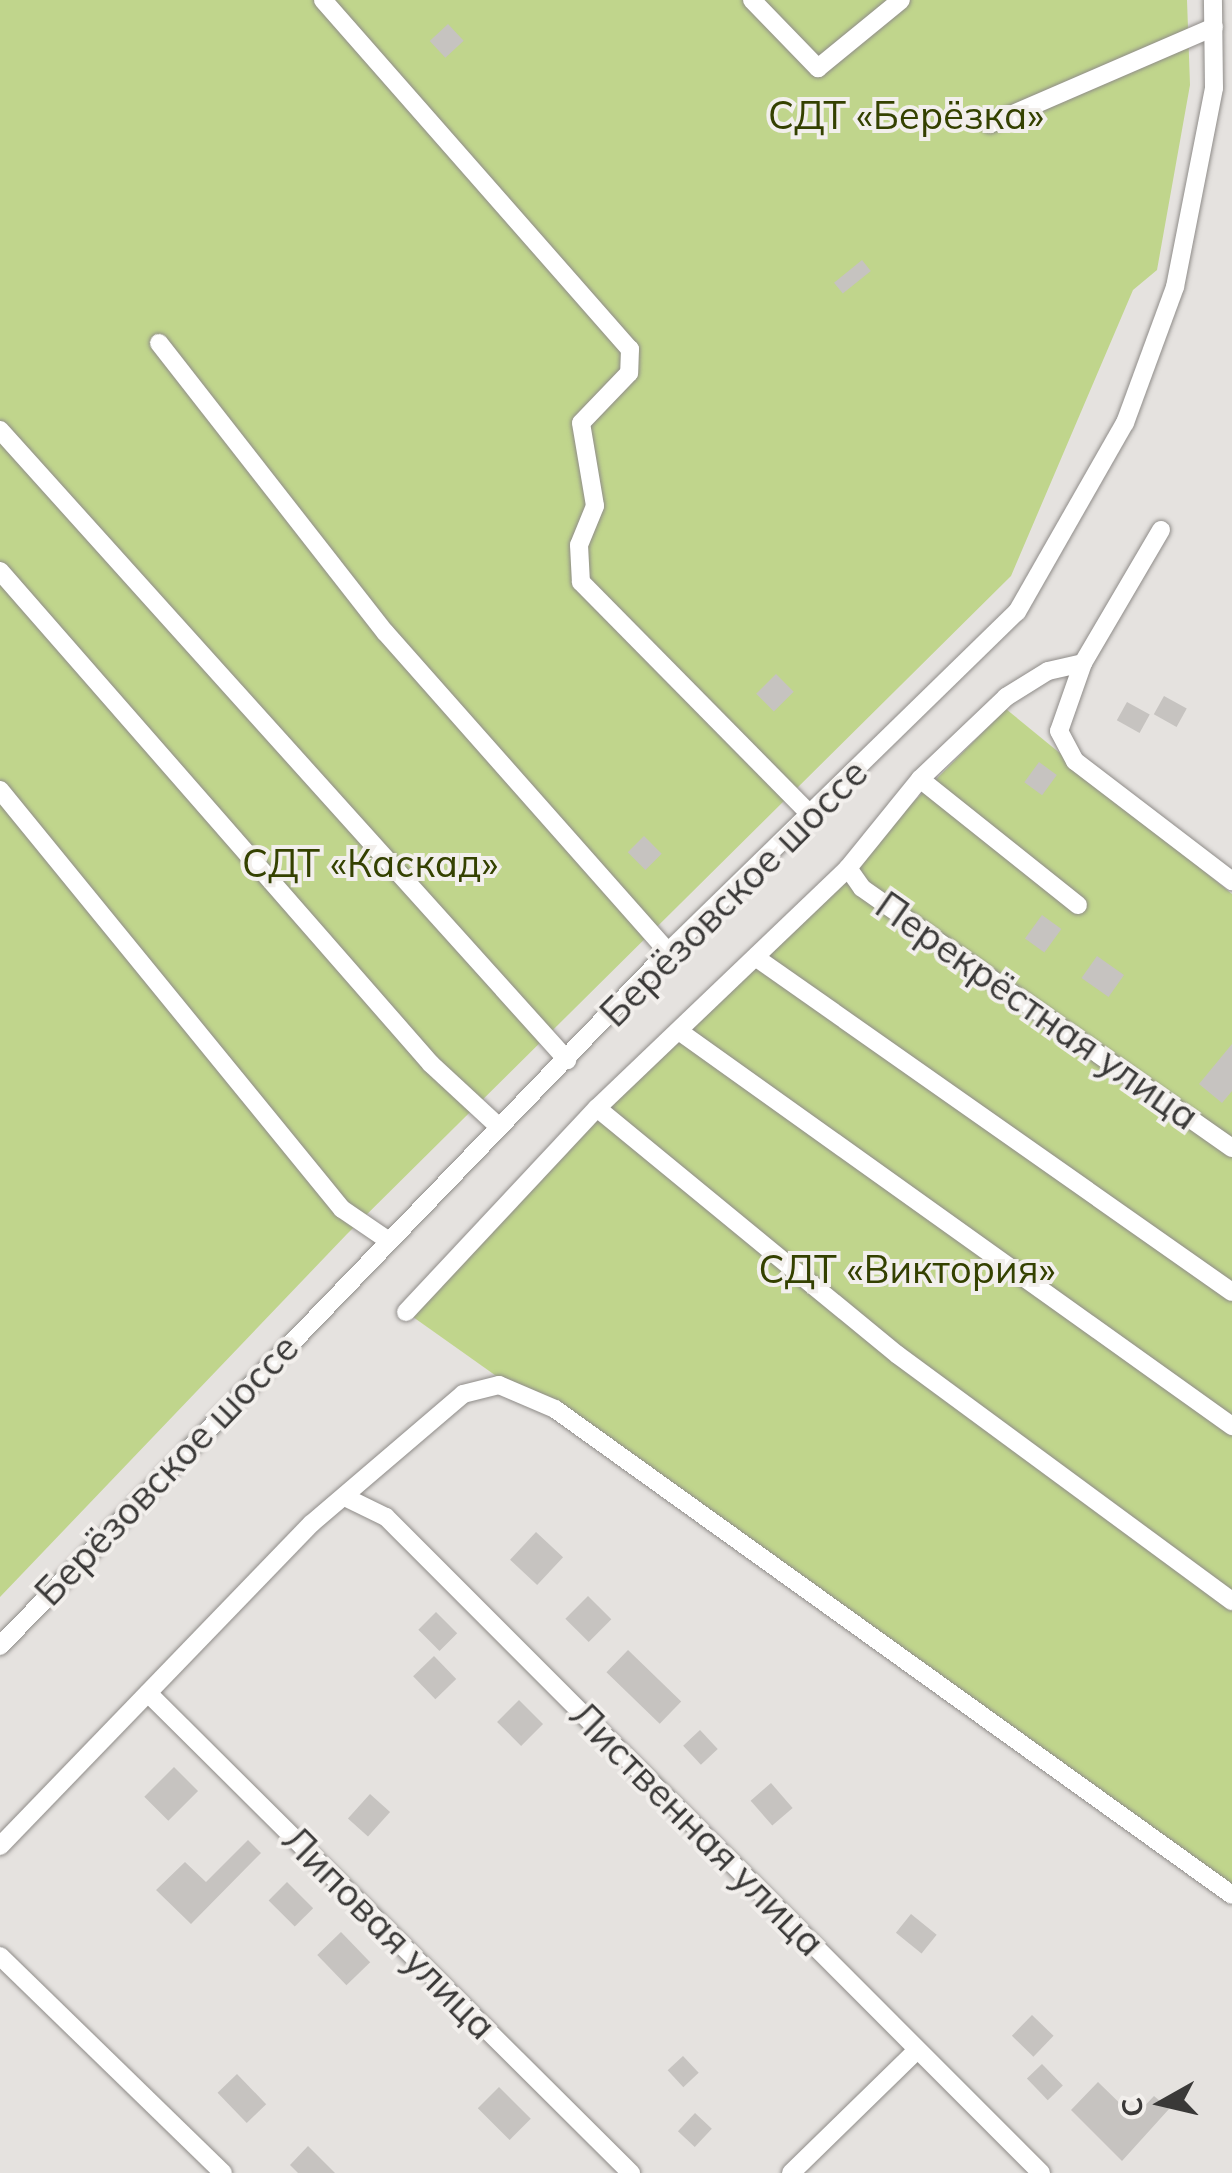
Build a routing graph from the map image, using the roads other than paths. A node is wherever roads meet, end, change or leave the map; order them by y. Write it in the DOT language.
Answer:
graph roads {
  1 [pos="323,0"];
  2 [pos="752,0"];
  3 [pos="902,0"];
  4 [pos="1214,0"];
  5 [pos="1214,27"];
  6 [pos="990,124"];
  7 [pos="159,343"];
  8 [pos="0,430"];
  9 [pos="1162,530"];
  10 [pos="0,571"];
  11 [pos="1083,663"];
  12 [pos="920,778"];
  13 [pos="0,790"];
  14 [pos="812,816"];
  15 [pos="848,868"];
  16 [pos="1232,880"];
  17 [pos="1078,905"];
  18 [pos="668,952"];
  19 [pos="758,959"];
  20 [pos="683,1034"];
  21 [pos="568,1060"];
  22 [pos="596,1108"];
  23 [pos="498,1126"];
  24 [pos="1232,1148"];
  25 [pos="386,1240"];
  26 [pos="1232,1292"];
  27 [pos="406,1312"];
  28 [pos="1232,1426"];
  29 [pos="348,1498"];
  30 [pos="1232,1601"];
  31 [pos="0,1646"];
  32 [pos="148,1693"];
  33 [pos="0,1846"];
  34 [pos="1232,1895"];
  35 [pos="0,1956"];
  36 [pos="916,2051"];
  37 [pos="223,2173"];
  38 [pos="631,2173"];
  39 [pos="791,2173"];
  40 [pos="1041,2173"];
  1 -- 14 [label="street"];
  2 -- 3 [label="street"];
  4 -- 5 [label="street, Берёзовское шоссе"];
  5 -- 6 [label="street"];
  5 -- 14 [label="street, Берёзовское шоссе"];
  7 -- 18 [label="street"];
  8 -- 21 [label="street"];
  9 -- 11 [label="street"];
  10 -- 23 [label="street"];
  11 -- 12 [label="street"];
  11 -- 16 [label="street"];
  12 -- 15 [label="street"];
  12 -- 17 [label="street"];
  13 -- 25 [label="street"];
  14 -- 18 [label="street, Берёзовское шоссе"];
  15 -- 19 [label="street"];
  15 -- 24 [label="street, Перекрёстная улица"];
  18 -- 21 [label="street, Берёзовское шоссе"];
  19 -- 22 [label="street"];
  19 -- 26 [label="street"];
  20 -- 28 [label="street"];
  21 -- 23 [label="street, Берёзовское шоссе"];
  22 -- 27 [label="street"];
  22 -- 30 [label="street"];
  23 -- 25 [label="street, Берёзовское шоссе"];
  25 -- 31 [label="street, Берёзовское шоссе"];
  29 -- 32 [label="street"];
  29 -- 34 [label="street"];
  29 -- 36 [label="street, Лиственная улица"];
  32 -- 33 [label="street"];
  32 -- 38 [label="street, Липовая улица"];
  35 -- 37 [label="street"];
  36 -- 39 [label="street"];
  36 -- 40 [label="street, Лиственная улица"];
}
